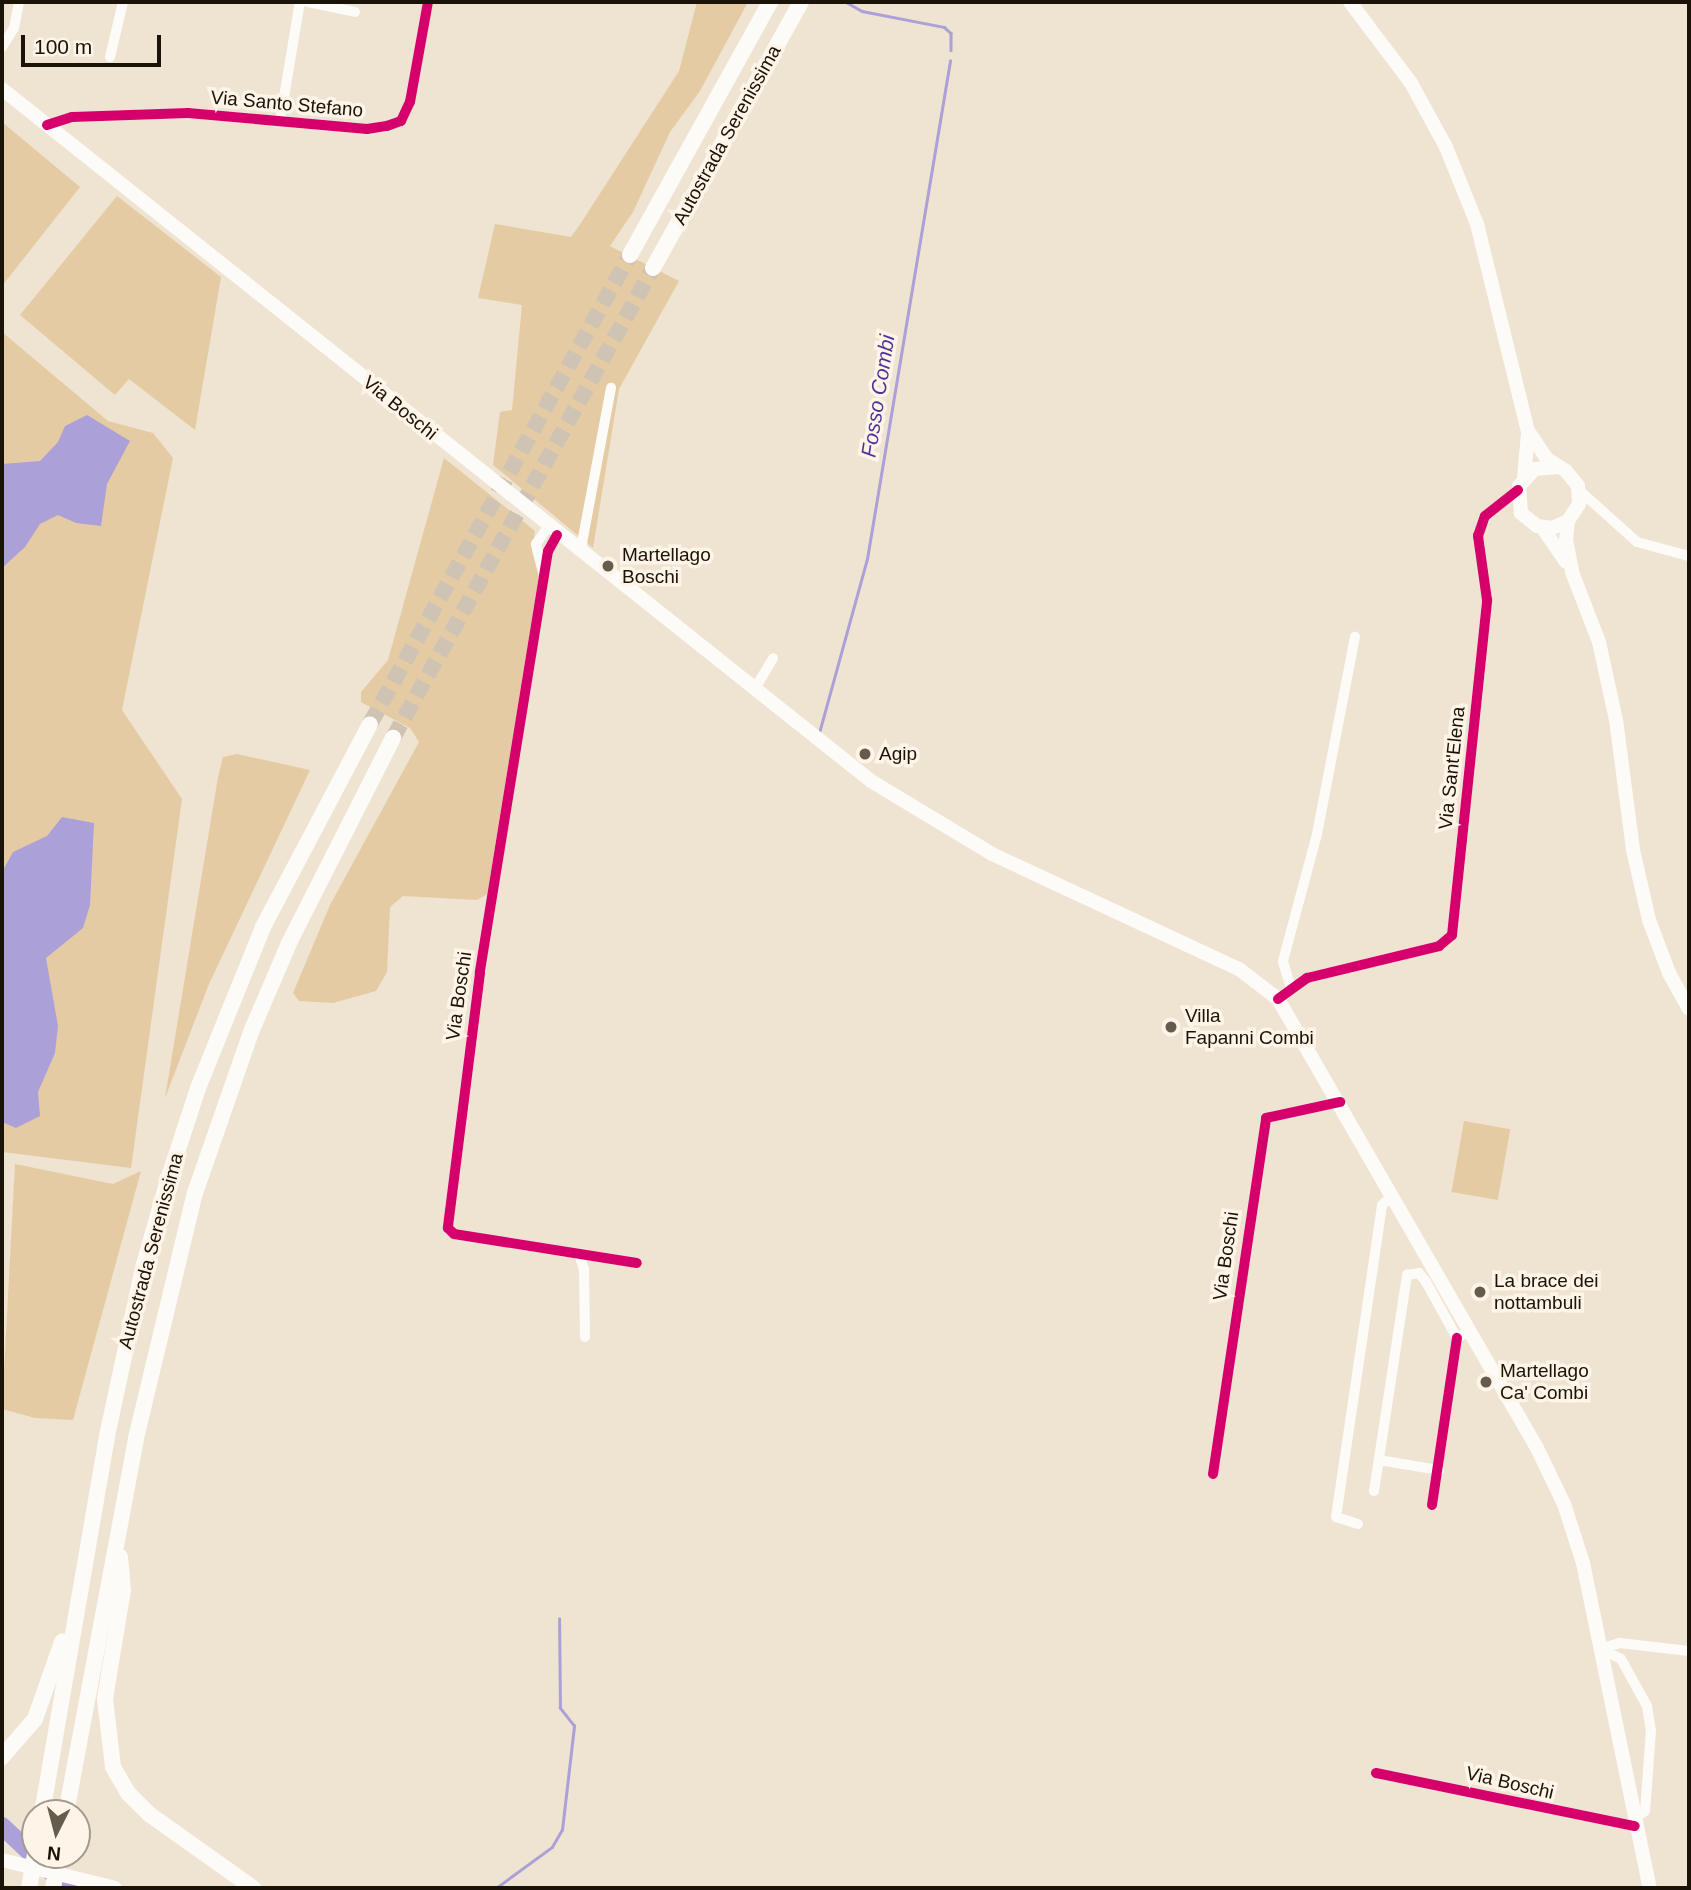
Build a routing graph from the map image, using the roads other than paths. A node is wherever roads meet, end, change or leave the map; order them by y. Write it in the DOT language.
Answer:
graph roads {
  1 [pos="19,2"];
  2 [pos="123,2"];
  3 [pos="300,2"];
  4 [pos="307,2"];
  5 [pos="428,2"];
  6 [pos="770,2"];
  7 [pos="801,2"];
  8 [pos="1350,2"];
  9 [pos="355,12"];
  10 [pos="3,43"];
  11 [pos="110,57"];
  12 [pos="2,89"];
  13 [pos="280,121"];
  14 [pos="47,125"];
  15 [pos="630,255"];
  16 [pos="653,268"];
  17 [pos="611,388"];
  18 [pos="1528,431"];
  19 [pos="1558,467"];
  20 [pos="1521,484"];
  21 [pos="1579,490"];
  22 [pos="1492,510"];
  23 [pos="1521,513"];
  24 [pos="1606,515"];
  25 [pos="1571,518"];
  26 [pos="1542,527"];
  27 [pos="552,531"];
  28 [pos="577,550"];
  29 [pos="1689,556"];
  30 [pos="1572,572"];
  31 [pos="1355,637"];
  32 [pos="773,659"];
  33 [pos="754,690"];
  34 [pos="370,724"];
  35 [pos="393,738"];
  36 [pos="1291,988"];
  37 [pos="1278,999"];
  38 [pos="1689,1009"];
  39 [pos="1340,1102"];
  40 [pos="1393,1195"];
  41 [pos="580,1257"];
  42 [pos="637,1263"];
  43 [pos="1463,1334"];
  44 [pos="585,1337"];
  45 [pos="1379,1460"];
  46 [pos="1438,1470"];
  47 [pos="1213,1474"];
  48 [pos="1374,1490"];
  49 [pos="1432,1505"];
  50 [pos="1359,1524"];
  51 [pos="89,1531"];
  52 [pos="118,1537"];
  53 [pos="1600,1649"];
  54 [pos="1689,1651"];
  55 [pos="2,1756"];
  56 [pos="1376,1773"];
  57 [pos="44,1799"];
  58 [pos="69,1799"];
  59 [pos="1634,1823"];
  60 [pos="2,1860"];
  61 [pos="56,1869"];
  62 [pos="53,1888"];
  63 [pos="115,1888"];
  64 [pos="253,1888"];
  65 [pos="1650,1888"];
  1 -- 10 [label="street"];
  2 -- 11 [label="street"];
  3 -- 13 [label="street"];
  4 -- 9 [label="street"];
  5 -- 13 [label="street, Via Santo Stefano"];
  6 -- 15 [label="highway, Autostrada Serenissima"];
  7 -- 16 [label="highway, Autostrada Serenissima"];
  8 -- 18 [label="main road"];
  12 -- 14 [label="main road, Via Boschi"];
  13 -- 14 [label="street, Via Santo Stefano"];
  14 -- 27 [label="main road, Via Boschi"];
  17 -- 28 [label="street"];
  18 -- 19 [label="main road"];
  18 -- 20 [label="main road"];
  19 -- 20 [label="main road"];
  19 -- 21 [label="main road"];
  20 -- 22 [label="street"];
  20 -- 23 [label="main road"];
  21 -- 24 [label="street"];
  21 -- 25 [label="main road"];
  22 -- 23 [label="street"];
  22 -- 36 [label="street, Via Sant'Elena"];
  23 -- 26 [label="main road"];
  24 -- 25 [label="street"];
  24 -- 29 [label="street"];
  25 -- 26 [label="main road"];
  25 -- 30 [label="main road"];
  26 -- 30 [label="main road"];
  27 -- 28 [label="main road, Via Boschi"];
  27 -- 41 [label="street, Via Boschi"];
  28 -- 33 [label="main road, Via Boschi"];
  30 -- 38 [label="main road"];
  31 -- 36 [label="street"];
  32 -- 33 [label="street"];
  33 -- 37 [label="main road, Via Boschi"];
  34 -- 51 [label="highway, Autostrada Serenissima"];
  35 -- 52 [label="highway, Autostrada Serenissima"];
  36 -- 37 [label="street"];
  37 -- 39 [label="main road, Via Boschi"];
  39 -- 40 [label="main road, Via Boschi"];
  39 -- 47 [label="street, Via Boschi"];
  40 -- 43 [label="main road, Via Boschi"];
  40 -- 50 [label="street"];
  41 -- 42 [label="street, Via Boschi"];
  41 -- 44 [label="street"];
  43 -- 45 [label="street, Via Boschi"];
  43 -- 46 [label="street"];
  43 -- 53 [label="main road, Via Boschi"];
  45 -- 46 [label="street"];
  45 -- 48 [label="street, Via Boschi"];
  46 -- 49 [label="street"];
  51 -- 55 [label="highway"];
  51 -- 57 [label="highway, Autostrada Serenissima"];
  52 -- 58 [label="highway, Autostrada Serenissima"];
  52 -- 64 [label="highway"];
  53 -- 54 [label="street"];
  53 -- 59 [label="main road, Via Boschi"];
  53 -- 59 [label="street"];
  56 -- 59 [label="street, Via Boschi"];
  59 -- 65 [label="main road, Via Boschi"];
  60 -- 63 [label="main road"];
  61 -- 62 [label="highway"];
}
